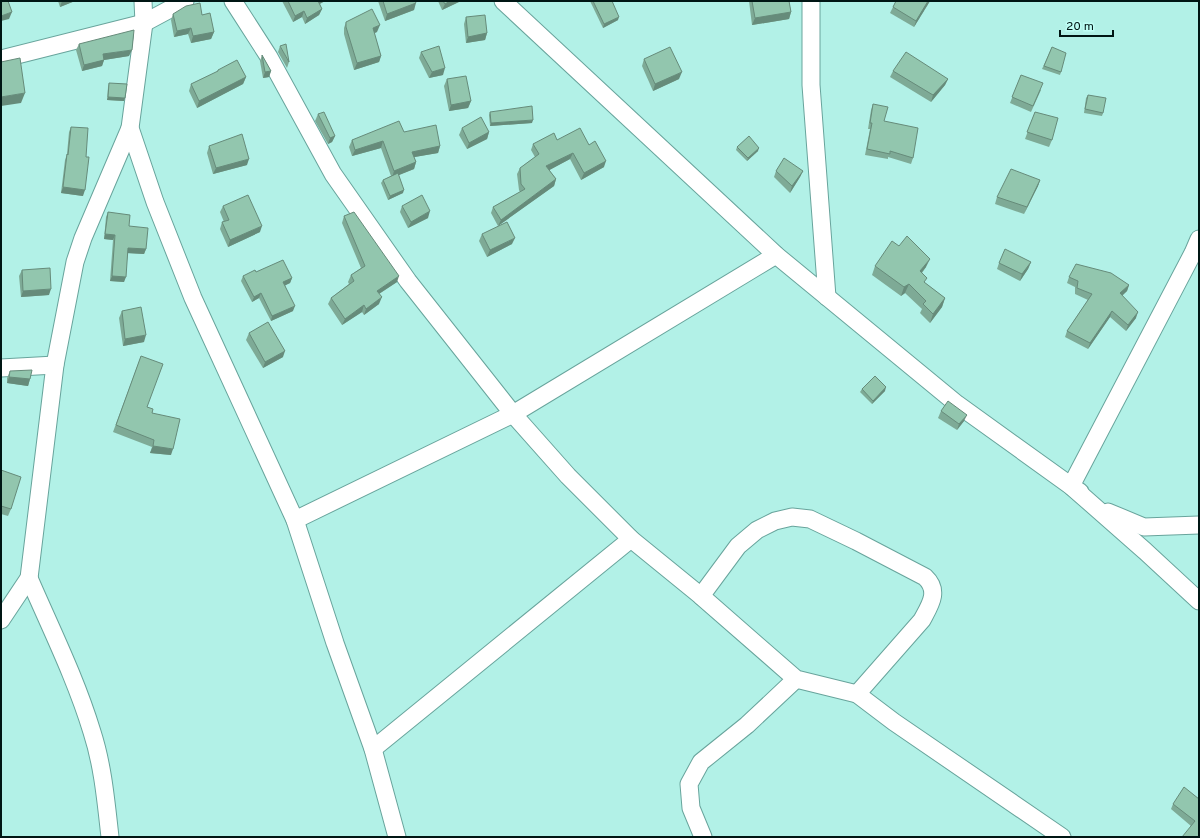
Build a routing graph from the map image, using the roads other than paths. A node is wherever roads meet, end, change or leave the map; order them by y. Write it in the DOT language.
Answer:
graph roads {
  1 [pos="143,1"];
  2 [pos="184,1"];
  3 [pos="233,1"];
  4 [pos="502,1"];
  5 [pos="811,1"];
  6 [pos="144,23"];
  7 [pos="1,59"];
  8 [pos="130,128"];
  9 [pos="1199,239"];
  10 [pos="776,255"];
  11 [pos="827,297"];
  12 [pos="55,365"];
  13 [pos="1,368"];
  14 [pos="513,414"];
  15 [pos="1071,486"];
  16 [pos="295,520"];
  17 [pos="1199,525"];
  18 [pos="631,539"];
  19 [pos="29,578"];
  20 [pos="701,596"];
  21 [pos="1199,601"];
  22 [pos="1,620"];
  23 [pos="796,680"];
  24 [pos="857,694"];
  25 [pos="373,749"];
  26 [pos="110,837"];
  27 [pos="397,837"];
  28 [pos="703,837"];
  29 [pos="1062,837"];
  1 -- 6 [label="street"];
  2 -- 6 [label="street"];
  3 -- 14 [label="street"];
  4 -- 10 [label="street"];
  5 -- 11 [label="street"];
  6 -- 7 [label="street"];
  6 -- 8 [label="street"];
  8 -- 12 [label="street"];
  8 -- 16 [label="street"];
  9 -- 15 [label="street"];
  10 -- 11 [label="street"];
  10 -- 14 [label="street"];
  11 -- 15 [label="street"];
  12 -- 13 [label="street"];
  12 -- 19 [label="street"];
  14 -- 16 [label="street"];
  14 -- 18 [label="street"];
  15 -- 17 [label="street"];
  15 -- 21 [label="street"];
  16 -- 25 [label="street"];
  18 -- 20 [label="street"];
  18 -- 25 [label="street"];
  19 -- 22 [label="street"];
  19 -- 26 [label="street"];
  20 -- 23 [label="street"];
  20 -- 24 [label="street"];
  23 -- 24 [label="street"];
  23 -- 28 [label="street"];
  24 -- 29 [label="street"];
  25 -- 27 [label="street"];
}
